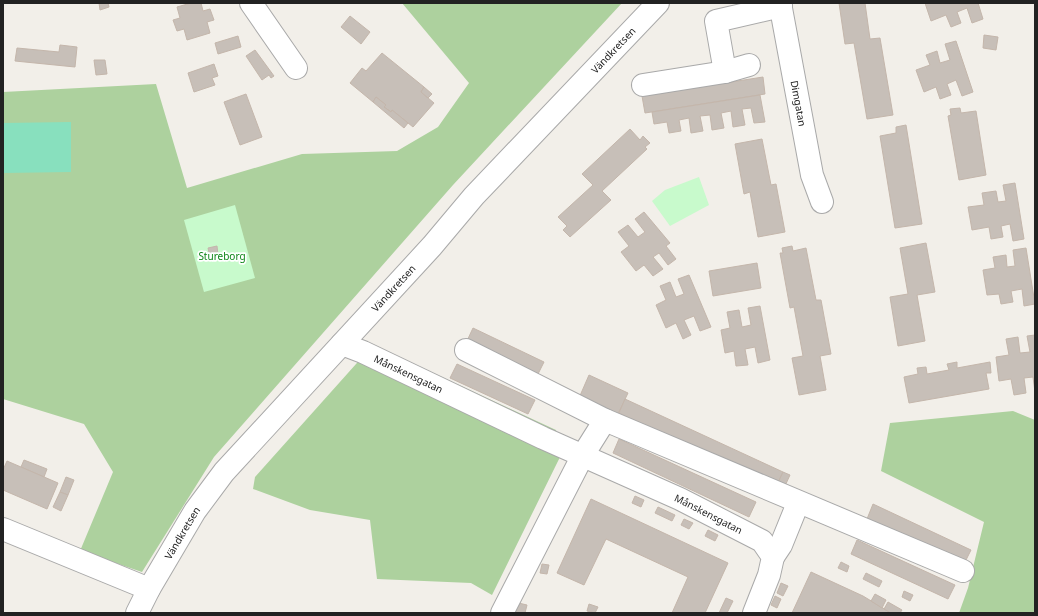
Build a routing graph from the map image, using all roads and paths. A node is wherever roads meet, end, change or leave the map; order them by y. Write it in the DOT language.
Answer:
graph roads {
  1 [pos="251,3"];
  2 [pos="658,3"];
  3 [pos="780,4"];
  4 [pos="749,65"];
  5 [pos="296,68"];
  6 [pos="725,72"];
  7 [pos="643,85"];
  8 [pos="822,202"];
  9 [pos="342,344"];
  10 [pos="466,350"];
  11 [pos="605,420"];
  12 [pos="583,455"];
  13 [pos="798,502"];
  14 [pos="3,529"];
  15 [pos="772,557"];
  16 [pos="962,571"];
  17 [pos="149,589"];
  18 [pos="137,613"];
  19 [pos="502,613"];
  20 [pos="754,613"];
  1 -- 5 [label="street"];
  2 -- 9 [label="street, Vändkretsen"];
  3 -- 6 [label="street"];
  3 -- 8 [label="street, Dimgatan"];
  4 -- 6 [label="street"];
  6 -- 7 [label="street"];
  9 -- 12 [label="street, Månskensgatan"];
  9 -- 17 [label="street, Vändkretsen"];
  10 -- 11 [label="street"];
  11 -- 12 [label="street"];
  11 -- 13 [label="street"];
  12 -- 15 [label="street, Månskensgatan"];
  12 -- 19 [label="street"];
  13 -- 15 [label="street"];
  13 -- 16 [label="street"];
  14 -- 17 [label="street"];
  15 -- 20 [label="street"];
  17 -- 18 [label="street, Vändkretsen"];
}
